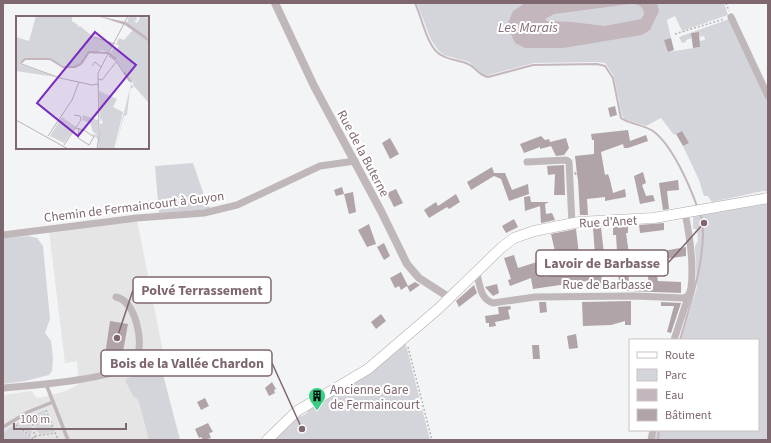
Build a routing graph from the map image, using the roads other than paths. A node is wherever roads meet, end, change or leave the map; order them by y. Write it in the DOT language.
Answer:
graph roads {
  1 [pos="275,3"];
  2 [pos="731,17"];
  3 [pos="768,96"];
  4 [pos="355,161"];
  5 [pos="527,162"];
  6 [pos="768,198"];
  7 [pos="688,212"];
  8 [pos="572,224"];
  9 [pos="3,235"];
  10 [pos="476,271"];
  11 [pos="688,296"];
  12 [pos="447,297"];
  13 [pos="116,298"];
  14 [pos="674,339"];
  15 [pos="46,384"];
  16 [pos="3,388"];
  17 [pos="325,394"];
  18 [pos="53,402"];
  19 [pos="3,427"];
  20 [pos="68,440"];
  21 [pos="267,440"];
  1 -- 4 [label="street, Rue de la Buterne"];
  2 -- 3 [label="street"];
  4 -- 9 [label="street, Chemin de Fermaincourt à Guyon"];
  4 -- 12 [label="street, Rue de la Buterne"];
  5 -- 8 [label="street"];
  6 -- 7 [label="main road, Rue d'Anet"];
  7 -- 8 [label="main road, Rue d'Anet"];
  7 -- 11 [label="street"];
  8 -- 10 [label="main road, Rue d'Anet"];
  10 -- 11 [label="street, Rue de Barbasse"];
  10 -- 12 [label="main road, Rue d'Anet"];
  11 -- 14 [label="street"];
  12 -- 17 [label="main road, Rue d'Anet"];
  12 -- 17 [label="main road, Rue d'Anet"];
  13 -- 15 [label="street"];
  15 -- 16 [label="street"];
  15 -- 18 [label="lane"];
  17 -- 21 [label="main road, Rue d'Anet"];
  18 -- 19 [label="lane"];
  18 -- 20 [label="lane"];
}
